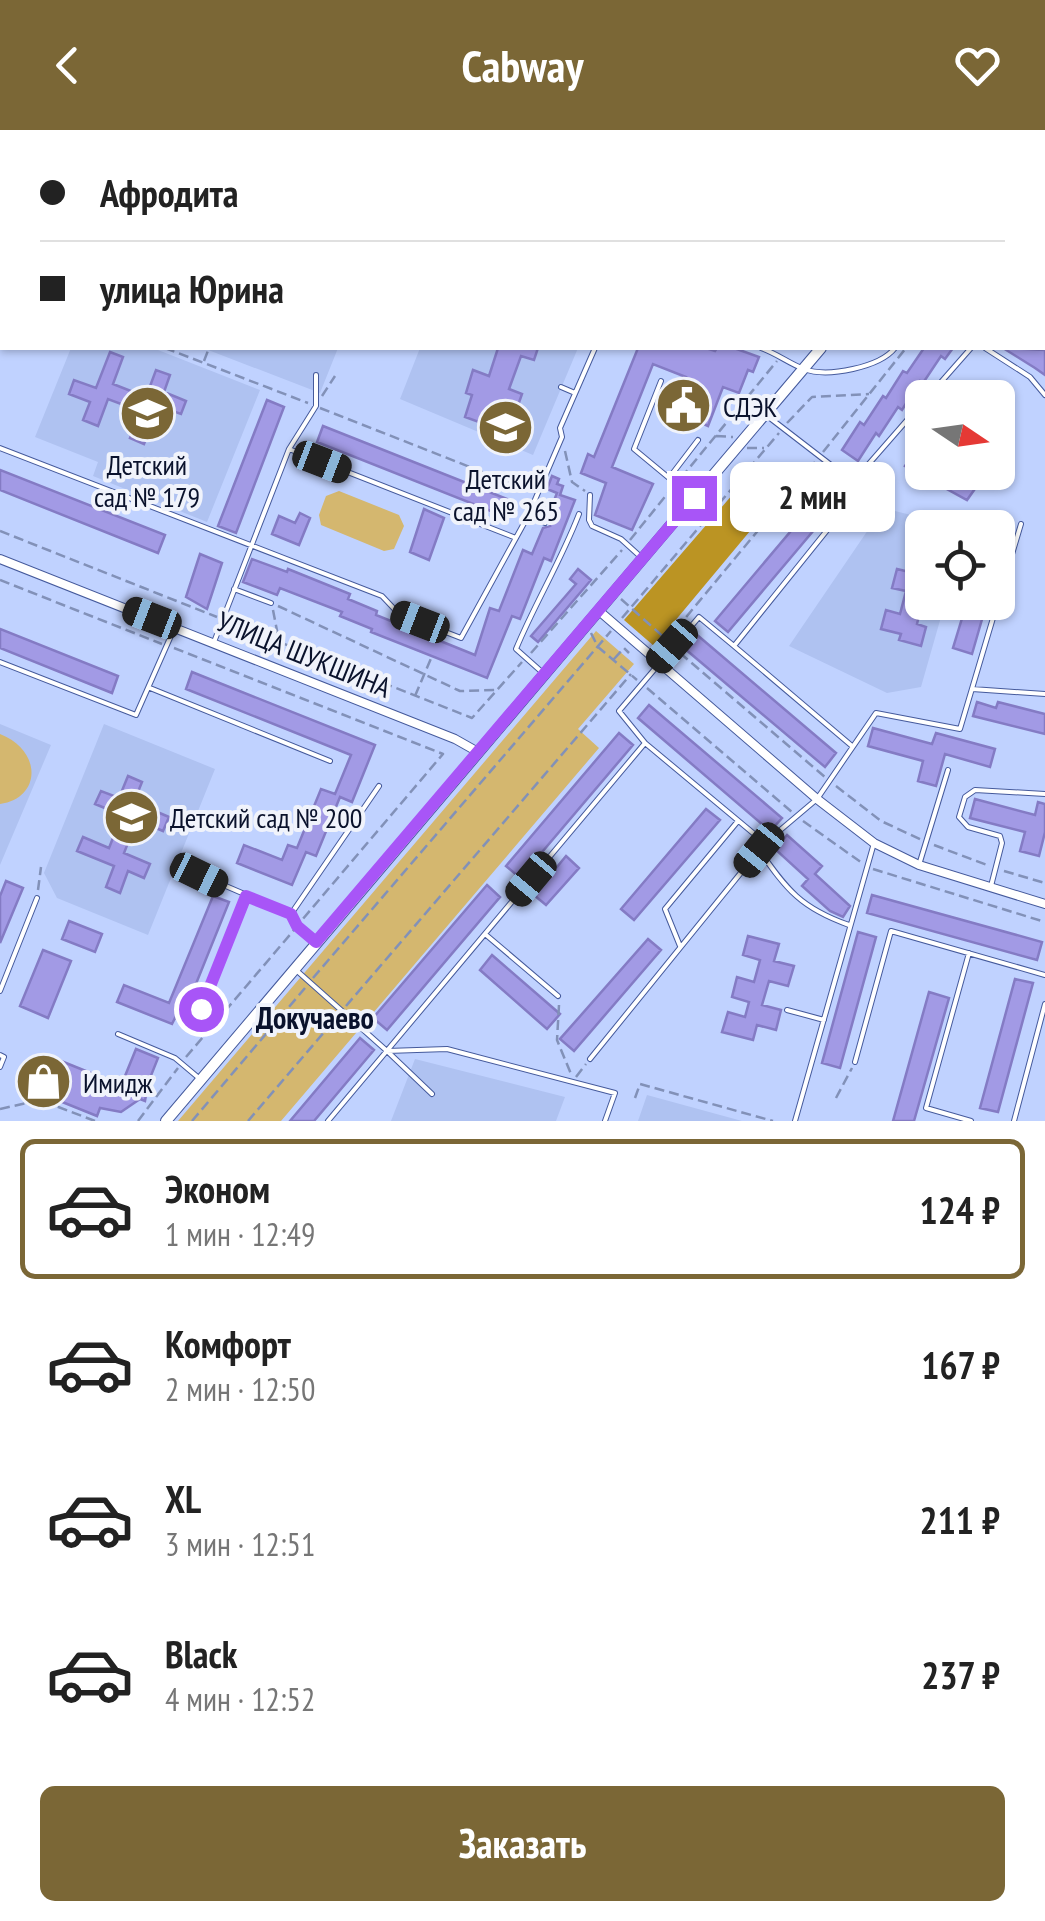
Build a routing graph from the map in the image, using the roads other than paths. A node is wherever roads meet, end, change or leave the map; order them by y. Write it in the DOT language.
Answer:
graph roads {
  1 [pos="593,350"];
  2 [pos="766,350"];
  3 [pos="819,350"];
  4 [pos="894,350"];
  5 [pos="969,350"];
  6 [pos="988,350"];
  7 [pos="1035,368"];
  8 [pos="803,369"];
  9 [pos="316,375"];
  10 [pos="1030,376"];
  11 [pos="943,380"];
  12 [pos="661,381"];
  13 [pos="561,388"];
  14 [pos="575,393"];
  15 [pos="1045,395"];
  16 [pos="764,414"];
  17 [pos="905,422"];
  18 [pos="698,440"];
  19 [pos="0,448"];
  20 [pos="289,449"];
  21 [pos="669,478"];
  22 [pos="853,482"];
  23 [pos="590,495"];
  24 [pos="694,498"];
  25 [pos="579,514"];
  26 [pos="528,516"];
  27 [pos="545,522"];
  28 [pos="1021,524"];
  29 [pos="563,530"];
  30 [pos="572,533"];
  31 [pos="516,538"];
  32 [pos="251,544"];
  33 [pos="0,558"];
  34 [pos="642,558"];
  35 [pos="234,589"];
  36 [pos="271,604"];
  37 [pos="598,610"];
  38 [pos="174,626"];
  39 [pos="214,642"];
  40 [pos="734,646"];
  41 [pos="0,662"];
  42 [pos="657,664"];
  43 [pos="544,674"];
  44 [pos="150,688"];
  45 [pos="972,689"];
  46 [pos="1045,694"];
  47 [pos="645,743"];
  48 [pos="854,748"];
  49 [pos="478,752"];
  50 [pos="330,761"];
  51 [pos="948,770"];
  52 [pos="378,786"];
  53 [pos="1045,794"];
  54 [pos="816,800"];
  55 [pos="738,820"];
  56 [pos="765,842"];
  57 [pos="874,844"];
  58 [pos="759,850"];
  59 [pos="177,864"];
  60 [pos="919,864"];
  61 [pos="991,886"];
  62 [pos="246,896"];
  63 [pos="37,898"];
  64 [pos="1045,904"];
  65 [pos="291,914"];
  66 [pos="851,926"];
  67 [pos="485,934"];
  68 [pos="316,942"];
  69 [pos="681,948"];
  70 [pos="969,953"];
  71 [pos="294,969"];
  72 [pos="1045,975"];
  73 [pos="0,990"];
  74 [pos="558,996"];
  75 [pos="1045,1004"];
  76 [pos="201,1009"];
  77 [pos="787,1010"];
  78 [pos="824,1020"];
  79 [pos="118,1034"];
  80 [pos="387,1050"];
  81 [pos="0,1055"];
  82 [pos="590,1059"];
  83 [pos="855,1062"];
  84 [pos="0,1067"];
  85 [pos="200,1079"];
  86 [pos="432,1094"];
  87 [pos="166,1121"];
  88 [pos="328,1121"];
  89 [pos="605,1121"];
  90 [pos="796,1121"];
  91 [pos="971,1121"];
  92 [pos="1014,1121"];
  1 -- 14 [label="lane"];
  2 -- 8 [label="lane"];
  3 -- 8 [label="street"];
  4 -- 8 [label="lane"];
  5 -- 11 [label="lane"];
  6 -- 10 [label="lane"];
  7 -- 10 [label="lane"];
  8 -- 16 [label="street"];
  9 -- 20 [label="lane"];
  10 -- 15 [label="lane"];
  12 -- 21 [label="lane"];
  13 -- 14 [label="lane"];
  14 -- 26 [label="lane"];
  16 -- 22 [label="lane"];
  16 -- 24 [label="street"];
  17 -- 22 [label="lane"];
  18 -- 21 [label="lane"];
  19 -- 32 [label="lane"];
  20 -- 31 [label="lane"];
  20 -- 32 [label="lane"];
  21 -- 24 [label="lane"];
  22 -- 40 [label="lane"];
  23 -- 34 [label="lane"];
  24 -- 34 [label="street"];
  25 -- 30 [label="lane"];
  26 -- 27 [label="lane"];
  26 -- 31 [label="lane"];
  28 -- 45 [label="lane"];
  29 -- 30 [label="lane"];
  30 -- 43 [label="lane"];
  31 -- 32 [label="lane"];
  32 -- 35 [label="lane"];
  33 -- 38 [label="street, УЛИЦА ШУКШИНА"];
  34 -- 37 [label="street"];
  35 -- 36 [label="lane"];
  35 -- 39 [label="lane"];
  37 -- 42 [label="street"];
  37 -- 43 [label="street"];
  38 -- 39 [label="street, УЛИЦА ШУКШИНА"];
  38 -- 44 [label="lane"];
  39 -- 49 [label="street, УЛИЦА ШУКШИНА"];
  40 -- 42 [label="lane"];
  40 -- 48 [label="lane"];
  41 -- 44 [label="lane"];
  42 -- 47 [label="lane"];
  42 -- 54 [label="street"];
  43 -- 49 [label="street"];
  44 -- 50 [label="lane"];
  45 -- 46 [label="lane"];
  45 -- 48 [label="lane"];
  47 -- 55 [label="lane"];
  47 -- 67 [label="lane"];
  48 -- 54 [label="lane"];
  49 -- 68 [label="street"];
  51 -- 60 [label="lane"];
  52 -- 65 [label="lane"];
  53 -- 61 [label="lane"];
  54 -- 56 [label="lane"];
  54 -- 57 [label="street"];
  55 -- 56 [label="lane"];
  55 -- 69 [label="lane"];
  56 -- 58 [label="lane"];
  57 -- 60 [label="street"];
  57 -- 66 [label="lane"];
  58 -- 66 [label="lane"];
  58 -- 69 [label="lane"];
  59 -- 62 [label="lane"];
  60 -- 61 [label="street"];
  61 -- 64 [label="street"];
  62 -- 65 [label="lane"];
  62 -- 76 [label="lane"];
  63 -- 73 [label="lane"];
  65 -- 68 [label="lane"];
  66 -- 78 [label="lane"];
  67 -- 74 [label="lane"];
  67 -- 80 [label="lane"];
  68 -- 71 [label="street"];
  69 -- 82 [label="lane"];
  70 -- 72 [label="lane"];
  70 -- 83 [label="lane"];
  70 -- 91 [label="lane"];
  71 -- 80 [label="lane"];
  71 -- 85 [label="street"];
  75 -- 92 [label="lane"];
  77 -- 78 [label="lane"];
  78 -- 90 [label="lane"];
  79 -- 85 [label="lane"];
  80 -- 86 [label="lane"];
  80 -- 88 [label="lane"];
  80 -- 89 [label="lane"];
  81 -- 84 [label="lane"];
  85 -- 87 [label="street"];
}
